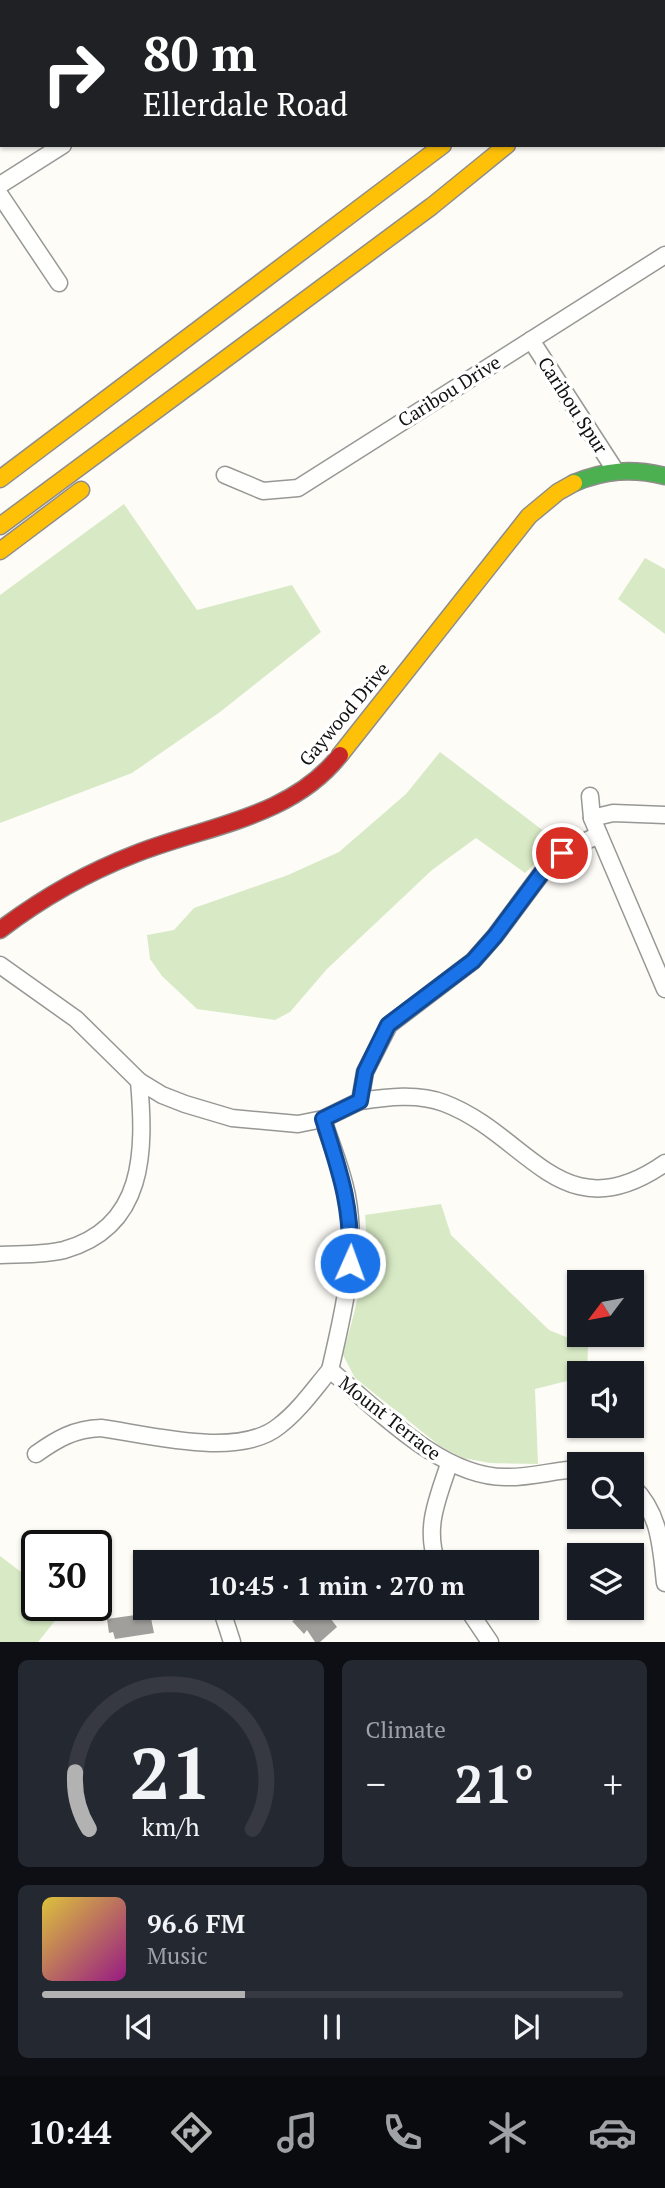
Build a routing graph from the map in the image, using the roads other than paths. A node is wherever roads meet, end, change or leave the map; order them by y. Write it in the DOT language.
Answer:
graph roads {
  1 [pos="60,147"];
  2 [pos="440,147"];
  3 [pos="505,147"];
  4 [pos="0,185"];
  5 [pos="0,195"];
  6 [pos="665,255"];
  7 [pos="60,283"];
  8 [pos="531,340"];
  9 [pos="225,361"];
  10 [pos="120,391"];
  11 [pos="23,441"];
  12 [pos="134,447"];
  13 [pos="615,470"];
  14 [pos="225,475"];
  15 [pos="665,476"];
  16 [pos="0,479"];
  17 [pos="95,479"];
  18 [pos="0,526"];
  19 [pos="0,551"];
  20 [pos="590,796"];
  21 [pos="665,815"];
  22 [pos="592,818"];
  23 [pos="599,835"];
  24 [pos="0,930"];
  25 [pos="0,964"];
  26 [pos="665,989"];
  27 [pos="139,1081"];
  28 [pos="360,1101"];
  29 [pos="323,1119"];
  30 [pos="665,1163"];
  31 [pos="0,1255"];
  32 [pos="330,1370"];
  33 [pos="36,1454"];
  34 [pos="449,1464"];
  35 [pos="567,1470"];
  36 [pos="644,1499"];
  37 [pos="432,1550"];
  38 [pos="665,1583"];
  39 [pos="225,1620"];
  40 [pos="475,1620"];
  41 [pos="232,1642"];
  42 [pos="490,1642"];
  1 -- 4 [label="street"];
  2 -- 10 [label="main road"];
  3 -- 9 [label="main road"];
  5 -- 7 [label="street"];
  6 -- 8 [label="street, Caribou Drive"];
  8 -- 13 [label="street, Caribou Spur"];
  8 -- 14 [label="street, Caribou Drive"];
  9 -- 12 [label="main road"];
  9 -- 18 [label="main road"];
  10 -- 11 [label="main road"];
  10 -- 16 [label="main road"];
  13 -- 15 [label="main road, Gaywood Drive"];
  13 -- 24 [label="main road, Gaywood Drive"];
  17 -- 19 [label="main road"];
  20 -- 22 [label="street"];
  21 -- 22 [label="street"];
  22 -- 23 [label="street"];
  23 -- 26 [label="street"];
  23 -- 28 [label="street"];
  25 -- 27 [label="street"];
  27 -- 29 [label="street"];
  27 -- 31 [label="street"];
  28 -- 29 [label="street"];
  28 -- 30 [label="street"];
  29 -- 32 [label="street, Mount Terrace"];
  32 -- 33 [label="street"];
  32 -- 34 [label="street, Mount Terrace"];
  34 -- 35 [label="street, Mount Terrace"];
  34 -- 37 [label="street"];
  36 -- 38 [label="street"];
  39 -- 41 [label="street"];
  40 -- 42 [label="street"];
}
